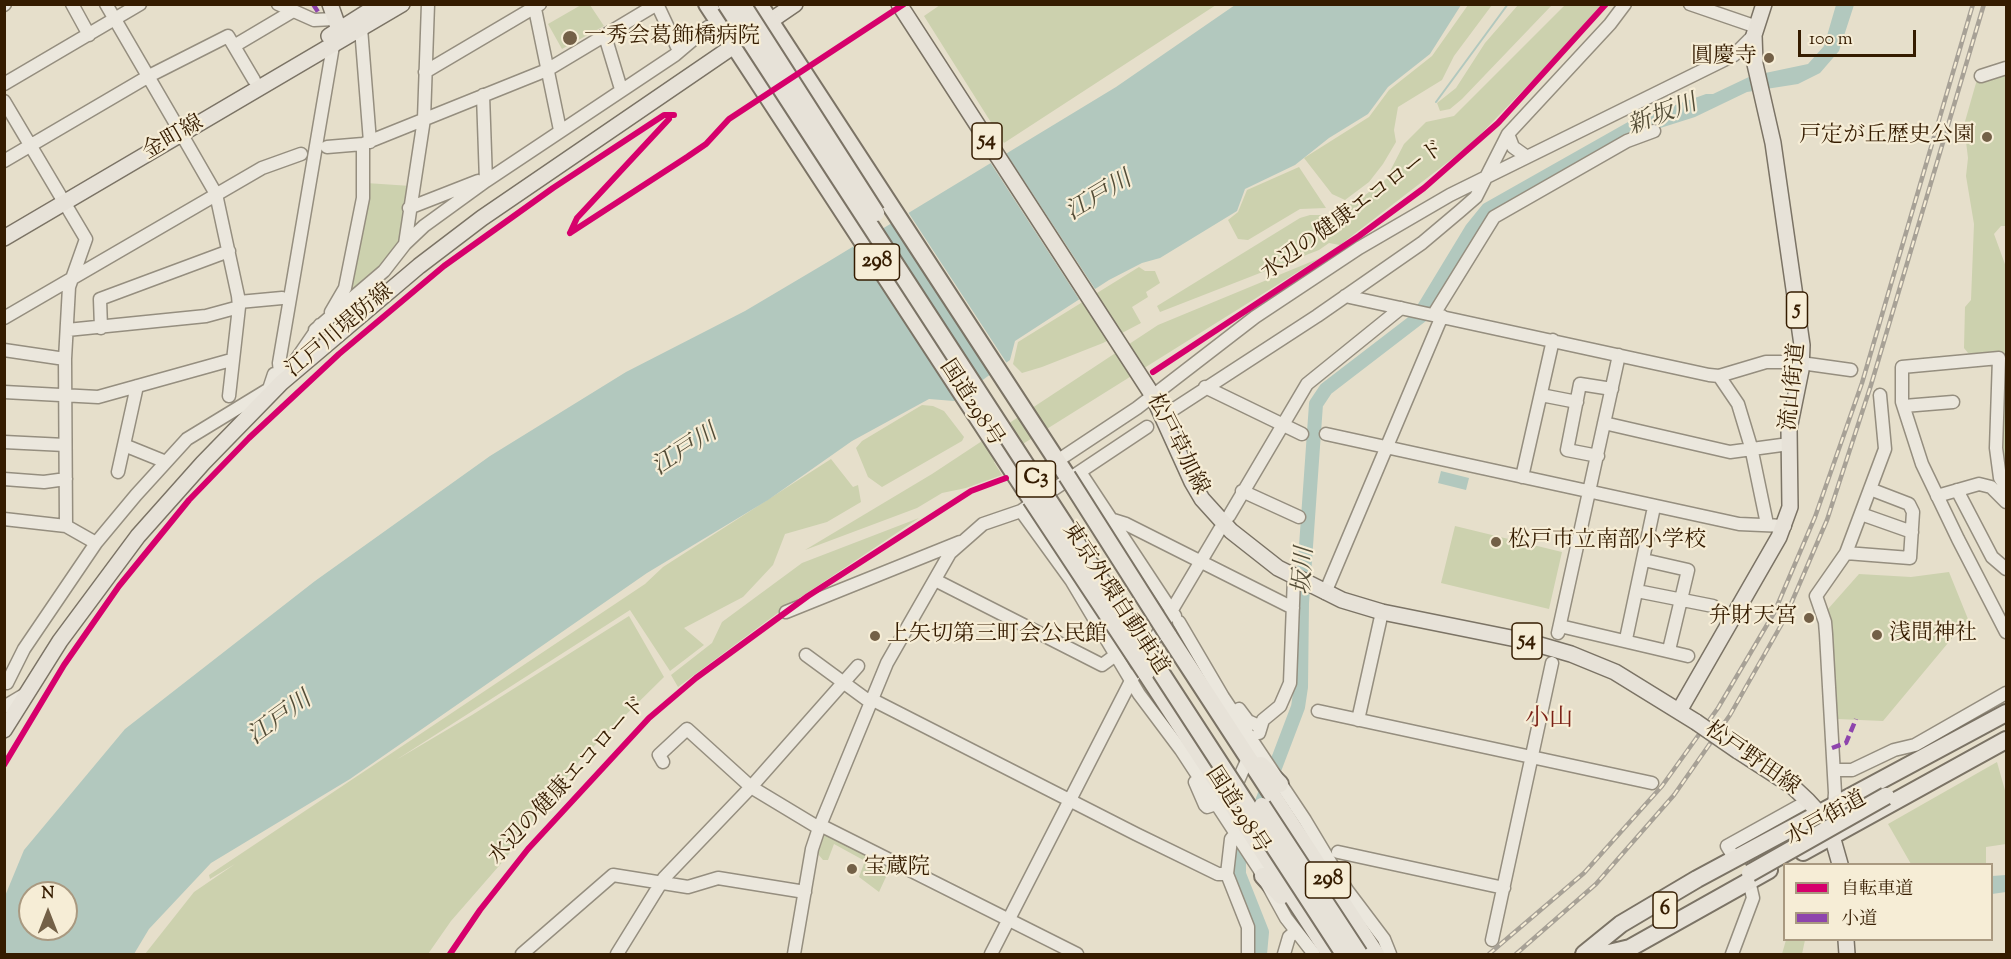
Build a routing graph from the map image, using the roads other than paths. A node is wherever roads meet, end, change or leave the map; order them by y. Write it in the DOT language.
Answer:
graph roads {
  1 [pos="72,4"];
  2 [pos="106,4"];
  3 [pos="140,4"];
  4 [pos="278,4"];
  5 [pos="380,4"];
  6 [pos="402,4"];
  7 [pos="428,4"];
  8 [pos="742,4"];
  9 [pos="759,4"];
  10 [pos="795,4"];
  11 [pos="898,4"];
  12 [pos="1624,4"];
  13 [pos="1690,4"];
  14 [pos="1764,4"];
  15 [pos="536,5"];
  16 [pos="657,5"];
  17 [pos="292,11"];
  18 [pos="716,13"];
  19 [pos="362,16"];
  20 [pos="115,20"];
  21 [pos="770,20"];
  22 [pos="335,28"];
  23 [pos="1756,31"];
  24 [pos="89,35"];
  25 [pos="604,36"];
  26 [pos="733,45"];
  27 [pos="234,46"];
  28 [pos="679,51"];
  29 [pos="1734,55"];
  30 [pos="2007,68"];
  31 [pos="1756,69"];
  32 [pos="547,70"];
  33 [pos="425,72"];
  34 [pos="148,76"];
  35 [pos="1982,76"];
  36 [pos="254,80"];
  37 [pos="4,84"];
  38 [pos="621,89"];
  39 [pos="483,95"];
  40 [pos="4,101"];
  41 [pos="424,119"];
  42 [pos="180,130"];
  43 [pos="560,130"];
  44 [pos="1654,132"];
  45 [pos="1508,134"];
  46 [pos="366,143"];
  47 [pos="31,145"];
  48 [pos="327,147"];
  49 [pos="302,154"];
  50 [pos="1527,157"];
  51 [pos="4,161"];
  52 [pos="1485,177"];
  53 [pos="486,180"];
  54 [pos="216,194"];
  55 [pos="62,199"];
  56 [pos="409,208"];
  57 [pos="4,227"];
  58 [pos="4,238"];
  59 [pos="405,244"];
  60 [pos="229,251"];
  61 [pos="73,278"];
  62 [pos="1345,296"];
  63 [pos="282,298"];
  64 [pos="239,305"];
  65 [pos="1404,308"];
  66 [pos="1438,315"];
  67 [pos="4,318"];
  68 [pos="100,328"];
  69 [pos="67,330"];
  70 [pos="315,330"];
  71 [pos="1553,340"];
  72 [pos="282,348"];
  73 [pos="4,350"];
  74 [pos="298,355"];
  75 [pos="1619,355"];
  76 [pos="65,358"];
  77 [pos="231,360"];
  78 [pos="1801,363"];
  79 [pos="1851,370"];
  80 [pos="1719,376"];
  81 [pos="277,379"];
  82 [pos="137,386"];
  83 [pos="1206,387"];
  84 [pos="1612,390"];
  85 [pos="4,392"];
  86 [pos="65,395"];
  87 [pos="1541,395"];
  88 [pos="1880,395"];
  89 [pos="228,396"];
  90 [pos="1153,396"];
  91 [pos="1577,402"];
  92 [pos="1953,402"];
  93 [pos="1904,406"];
  94 [pos="1170,411"];
  95 [pos="1604,423"];
  96 [pos="1282,426"];
  97 [pos="1147,427"];
  98 [pos="1302,434"];
  99 [pos="1326,434"];
  100 [pos="4,442"];
  101 [pos="1790,444"];
  102 [pos="65,445"];
  103 [pos="124,445"];
  104 [pos="1751,447"];
  105 [pos="1385,448"];
  106 [pos="1598,456"];
  107 [pos="1057,461"];
  108 [pos="166,462"];
  109 [pos="118,472"];
  110 [pos="1073,474"];
  111 [pos="1522,477"];
  112 [pos="4,479"];
  113 [pos="66,479"];
  114 [pos="1022,484"];
  115 [pos="2007,487"];
  116 [pos="1870,489"];
  117 [pos="1956,490"];
  118 [pos="1242,491"];
  119 [pos="1589,492"];
  120 [pos="1937,496"];
  121 [pos="2007,502"];
  122 [pos="1026,505"];
  123 [pos="1654,507"];
  124 [pos="1861,514"];
  125 [pos="1229,516"];
  126 [pos="1299,517"];
  127 [pos="4,519"];
  128 [pos="1110,519"];
  129 [pos="1767,524"];
  130 [pos="66,526"];
  131 [pos="1785,526"];
  132 [pos="1220,529"];
  133 [pos="1912,532"];
  134 [pos="962,542"];
  135 [pos="96,543"];
  136 [pos="1846,553"];
  137 [pos="1644,560"];
  138 [pos="1201,562"];
  139 [pos="2007,569"];
  140 [pos="1295,578"];
  141 [pos="935,580"];
  142 [pos="1320,590"];
  143 [pos="1637,591"];
  144 [pos="1681,600"];
  145 [pos="1713,606"];
  146 [pos="1293,608"];
  147 [pos="1171,611"];
  148 [pos="786,612"];
  149 [pos="1382,612"];
  150 [pos="1179,622"];
  151 [pos="2007,632"];
  152 [pos="1626,639"];
  153 [pos="1669,650"];
  154 [pos="1117,654"];
  155 [pos="806,655"];
  156 [pos="1688,656"];
  157 [pos="1552,663"];
  158 [pos="858,666"];
  159 [pos="1139,676"];
  160 [pos="4,681"];
  161 [pos="844,685"];
  162 [pos="28,692"];
  163 [pos="2007,693"];
  164 [pos="870,700"];
  165 [pos="4,707"];
  166 [pos="1318,711"];
  167 [pos="1679,711"];
  168 [pos="2007,713"];
  169 [pos="1358,720"];
  170 [pos="2007,720"];
  171 [pos="1160,723"];
  172 [pos="1259,726"];
  173 [pos="4,730"];
  174 [pos="2007,730"];
  175 [pos="1256,740"];
  176 [pos="2007,740"];
  177 [pos="1532,757"];
  178 [pos="663,762"];
  179 [pos="1256,764"];
  180 [pos="1834,770"];
  181 [pos="1652,783"];
  182 [pos="751,787"];
  183 [pos="1282,792"];
  184 [pos="1232,793"];
  185 [pos="1884,793"];
  186 [pos="1069,799"];
  187 [pos="1213,805"];
  188 [pos="1835,805"];
  189 [pos="1813,807"];
  190 [pos="819,826"];
  191 [pos="1238,826"];
  192 [pos="1832,836"];
  193 [pos="1338,852"];
  194 [pos="1783,863"];
  195 [pos="1783,863"];
  196 [pos="1840,863"];
  197 [pos="1259,864"];
  198 [pos="1744,870"];
  199 [pos="1227,874"];
  200 [pos="660,882"];
  201 [pos="1504,888"];
  202 [pos="805,892"];
  203 [pos="1300,911"];
  204 [pos="1008,920"];
  205 [pos="1296,931"];
  206 [pos="1492,940"];
  207 [pos="522,954"];
  208 [pos="617,954"];
  209 [pos="794,954"];
  210 [pos="991,954"];
  211 [pos="1077,954"];
  212 [pos="1248,954"];
  213 [pos="1284,954"];
  214 [pos="1314,954"];
  215 [pos="1330,954"];
  216 [pos="1344,954"];
  217 [pos="1359,954"];
  218 [pos="1376,954"];
  219 [pos="1390,954"];
  220 [pos="1584,954"];
  221 [pos="1605,954"];
  222 [pos="1732,954"];
  1 -- 24 [label="street"];
  2 -- 20 [label="street"];
  3 -- 20 [label="street"];
  4 -- 17 [label="street"];
  5 -- 19 [label="main road"];
  6 -- 19 [label="main road"];
  7 -- 33 [label="street"];
  8 -- 18 [label="street"];
  8 -- 217 [label="highway, 東京外環自動車道 / C3, bridge"];
  9 -- 21 [label="highway, 国道298号 / 298"];
  10 -- 21 [label="main road, 江戸川堤防線"];
  11 -- 90 [label="main road, 松戸草加線 / 54"];
  12 -- 45 [label="street"];
  13 -- 23 [label="street"];
  14 -- 23 [label="main road, 流山街道 / 5"];
  15 -- 32 [label="street"];
  15 -- 33 [label="street"];
  16 -- 25 [label="street"];
  16 -- 28 [label="street"];
  17 -- 22 [label="street"];
  17 -- 27 [label="street"];
  18 -- 26 [label="highway, 国道298号 / 298"];
  18 -- 28 [label="street"];
  18 -- 216 [label="highway, 東京外環自動車道 / C3, bridge"];
  19 -- 22 [label="main road"];
  19 -- 46 [label="street"];
  20 -- 24 [label="street"];
  20 -- 34 [label="street"];
  21 -- 26 [label="main road, 江戸川堤防線"];
  21 -- 107 [label="highway, 国道298号 / 298"];
  22 -- 36 [label="main road, 金町線"];
  22 -- 42 [label="main road, 金町線"];
  22 -- 72 [label="street"];
  23 -- 29 [label="street"];
  23 -- 31 [label="main road, 流山街道 / 5"];
  24 -- 37 [label="street"];
  25 -- 32 [label="street"];
  25 -- 38 [label="street"];
  26 -- 81 [label="main road, 江戸川堤防線"];
  26 -- 114 [label="highway, 国道298号 / 298"];
  27 -- 34 [label="street"];
  27 -- 36 [label="street"];
  28 -- 38 [label="street"];
  29 -- 31 [label="street"];
  29 -- 50 [label="street"];
  30 -- 35 [label="street"];
  31 -- 78 [label="main road, 流山街道 / 5"];
  32 -- 39 [label="street"];
  32 -- 43 [label="street"];
  33 -- 41 [label="street"];
  34 -- 42 [label="street"];
  34 -- 47 [label="street"];
  36 -- 42 [label="main road, 金町線"];
  38 -- 43 [label="street"];
  39 -- 41 [label="street"];
  39 -- 53 [label="street"];
  40 -- 47 [label="street"];
  41 -- 46 [label="street"];
  41 -- 56 [label="street"];
  42 -- 54 [label="street"];
  42 -- 55 [label="main road, 金町線"];
  43 -- 53 [label="street"];
  44 -- 66 [label="street"];
  45 -- 50 [label="street"];
  45 -- 52 [label="street"];
  46 -- 48 [label="street"];
  46 -- 70 [label="street"];
  47 -- 51 [label="street"];
  47 -- 55 [label="street"];
  49 -- 54 [label="street"];
  50 -- 52 [label="street"];
  52 -- 62 [label="street"];
  52 -- 90 [label="street"];
  53 -- 56 [label="street"];
  53 -- 59 [label="street"];
  54 -- 60 [label="street"];
  54 -- 61 [label="street"];
  55 -- 57 [label="main road, 金町線"];
  55 -- 58 [label="main road, 金町線"];
  55 -- 61 [label="street"];
  56 -- 59 [label="street"];
  59 -- 70 [label="street"];
  60 -- 64 [label="street"];
  60 -- 68 [label="street"];
  61 -- 67 [label="street"];
  61 -- 69 [label="street"];
  62 -- 65 [label="street"];
  62 -- 83 [label="street"];
  63 -- 64 [label="street"];
  64 -- 68 [label="street"];
  64 -- 77 [label="street"];
  65 -- 66 [label="street"];
  65 -- 96 [label="street"];
  66 -- 71 [label="street"];
  66 -- 105 [label="street"];
  68 -- 69 [label="street"];
  69 -- 76 [label="street"];
  70 -- 74 [label="street"];
  71 -- 75 [label="street"];
  71 -- 87 [label="street"];
  72 -- 74 [label="street"];
  72 -- 81 [label="street"];
  73 -- 76 [label="street"];
  74 -- 81 [label="street"];
  75 -- 80 [label="street"];
  75 -- 84 [label="street"];
  76 -- 86 [label="street"];
  77 -- 82 [label="street"];
  77 -- 89 [label="street"];
  78 -- 79 [label="street"];
  78 -- 80 [label="street"];
  78 -- 101 [label="main road, 流山街道 / 5"];
  80 -- 104 [label="street"];
  81 -- 108 [label="street"];
  81 -- 162 [label="main road, 江戸川堤防線"];
  82 -- 86 [label="street"];
  82 -- 103 [label="street"];
  83 -- 94 [label="street"];
  83 -- 96 [label="street"];
  84 -- 91 [label="street"];
  84 -- 95 [label="street"];
  85 -- 86 [label="street"];
  86 -- 102 [label="street"];
  87 -- 91 [label="street"];
  87 -- 111 [label="street"];
  88 -- 116 [label="street"];
  90 -- 107 [label="street"];
  90 -- 140 [label="main road, 松戸草加線 / 54"];
  91 -- 106 [label="street"];
  92 -- 93 [label="street"];
  93 -- 115 [label="street"];
  93 -- 120 [label="street"];
  95 -- 104 [label="street"];
  95 -- 106 [label="street"];
  96 -- 98 [label="street"];
  96 -- 118 [label="street"];
  97 -- 110 [label="street"];
  99 -- 105 [label="street"];
  100 -- 102 [label="street"];
  101 -- 104 [label="street"];
  101 -- 131 [label="main road, 流山街道 / 5"];
  102 -- 113 [label="street"];
  103 -- 108 [label="street"];
  103 -- 109 [label="street"];
  104 -- 129 [label="street"];
  105 -- 111 [label="street"];
  105 -- 142 [label="street"];
  106 -- 119 [label="street"];
  107 -- 110 [label="highway, 国道298号 / 298"];
  107 -- 114 [label="street"];
  108 -- 135 [label="street"];
  110 -- 122 [label="street"];
  110 -- 128 [label="street"];
  110 -- 179 [label="highway, 国道298号 / 298, bridge"];
  111 -- 119 [label="street"];
  112 -- 113 [label="street"];
  113 -- 130 [label="street"];
  114 -- 122 [label="highway, 国道298号 / 298"];
  116 -- 124 [label="street"];
  116 -- 133 [label="street"];
  117 -- 120 [label="street"];
  117 -- 121 [label="street"];
  117 -- 139 [label="street"];
  118 -- 125 [label="street"];
  118 -- 126 [label="street"];
  119 -- 123 [label="street"];
  119 -- 152 [label="street"];
  120 -- 151 [label="street"];
  122 -- 134 [label="street"];
  122 -- 154 [label="street"];
  122 -- 159 [label="highway, 国道298号 / 298, bridge"];
  123 -- 129 [label="street"];
  123 -- 137 [label="street"];
  124 -- 133 [label="street"];
  124 -- 136 [label="street"];
  127 -- 130 [label="street"];
  128 -- 138 [label="street"];
  128 -- 147 [label="street"];
  129 -- 131 [label="street"];
  130 -- 135 [label="street"];
  131 -- 167 [label="main road, 流山街道 / 5"];
  132 -- 138 [label="street"];
  133 -- 136 [label="street"];
  134 -- 141 [label="street"];
  134 -- 148 [label="street"];
  135 -- 160 [label="street"];
  136 -- 180 [label="street"];
  137 -- 143 [label="street"];
  137 -- 144 [label="street"];
  138 -- 146 [label="street"];
  138 -- 147 [label="street"];
  140 -- 142 [label="main road, 松戸草加線 / 54"];
  140 -- 146 [label="street"];
  141 -- 154 [label="street"];
  141 -- 164 [label="street"];
  142 -- 149 [label="main road, 松戸草加線 / 54"];
  143 -- 144 [label="street"];
  143 -- 152 [label="street"];
  144 -- 145 [label="street"];
  144 -- 153 [label="street"];
  146 -- 172 [label="street"];
  147 -- 150 [label="street"];
  147 -- 159 [label="street"];
  149 -- 167 [label="main road, 松戸草加線 / 54"];
  149 -- 169 [label="street"];
  150 -- 172 [label="street"];
  150 -- 179 [label="street"];
  152 -- 153 [label="street"];
  153 -- 156 [label="street"];
  154 -- 159 [label="street"];
  155 -- 161 [label="street"];
  157 -- 177 [label="street"];
  158 -- 161 [label="street"];
  159 -- 171 [label="street"];
  159 -- 186 [label="street"];
  159 -- 191 [label="highway, 国道298号 / 298"];
  161 -- 164 [label="street"];
  161 -- 182 [label="street"];
  162 -- 165 [label="street"];
  162 -- 173 [label="main road, 江戸川堤防線"];
  163 -- 180 [label="street"];
  164 -- 186 [label="street"];
  164 -- 190 [label="street"];
  166 -- 169 [label="street"];
  167 -- 189 [label="main road, 松戸野田線, bridge"];
  168 -- 188 [label="highway"];
  169 -- 177 [label="street"];
  170 -- 185 [label="highway, 水戸街道 / 6"];
  171 -- 187 [label="street"];
  171 -- 191 [label="street"];
  172 -- 175 [label="street"];
  174 -- 185 [label="highway, 水戸街道 / 6"];
  176 -- 192 [label="highway"];
  177 -- 181 [label="street"];
  177 -- 201 [label="street"];
  178 -- 182 [label="street"];
  179 -- 183 [label="highway, 国道298号 / 298"];
  179 -- 184 [label="street"];
  180 -- 188 [label="street"];
  182 -- 190 [label="street"];
  182 -- 200 [label="street"];
  183 -- 218 [label="highway, 国道298号 / 298"];
  183 -- 219 [label="street"];
  185 -- 198 [label="highway, 水戸街道 / 6"];
  186 -- 199 [label="street"];
  186 -- 204 [label="street"];
  188 -- 189 [label="highway"];
  188 -- 192 [label="street"];
  189 -- 192 [label="main road"];
  189 -- 198 [label="street"];
  189 -- 220 [label="highway"];
  190 -- 202 [label="street"];
  190 -- 204 [label="street"];
  191 -- 197 [label="highway, 国道298号 / 298"];
  191 -- 199 [label="street"];
  192 -- 194 [label="highway"];
  192 -- 196 [label="main road"];
  193 -- 201 [label="street"];
  195 -- 221 [label="highway"];
  197 -- 203 [label="highway, 国道298号 / 298"];
  197 -- 203 [label="highway"];
  197 -- 205 [label="street"];
  198 -- 220 [label="highway, 水戸街道 / 6"];
  198 -- 221 [label="highway, 水戸街道 / 6"];
  198 -- 222 [label="street"];
  199 -- 212 [label="street"];
  200 -- 202 [label="street"];
  200 -- 207 [label="street"];
  200 -- 208 [label="street"];
  201 -- 206 [label="street"];
  202 -- 209 [label="street"];
  203 -- 215 [label="highway, 国道298号 / 298"];
  204 -- 210 [label="street"];
  204 -- 211 [label="street"];
  205 -- 213 [label="street"];
  205 -- 214 [label="street"];
}
